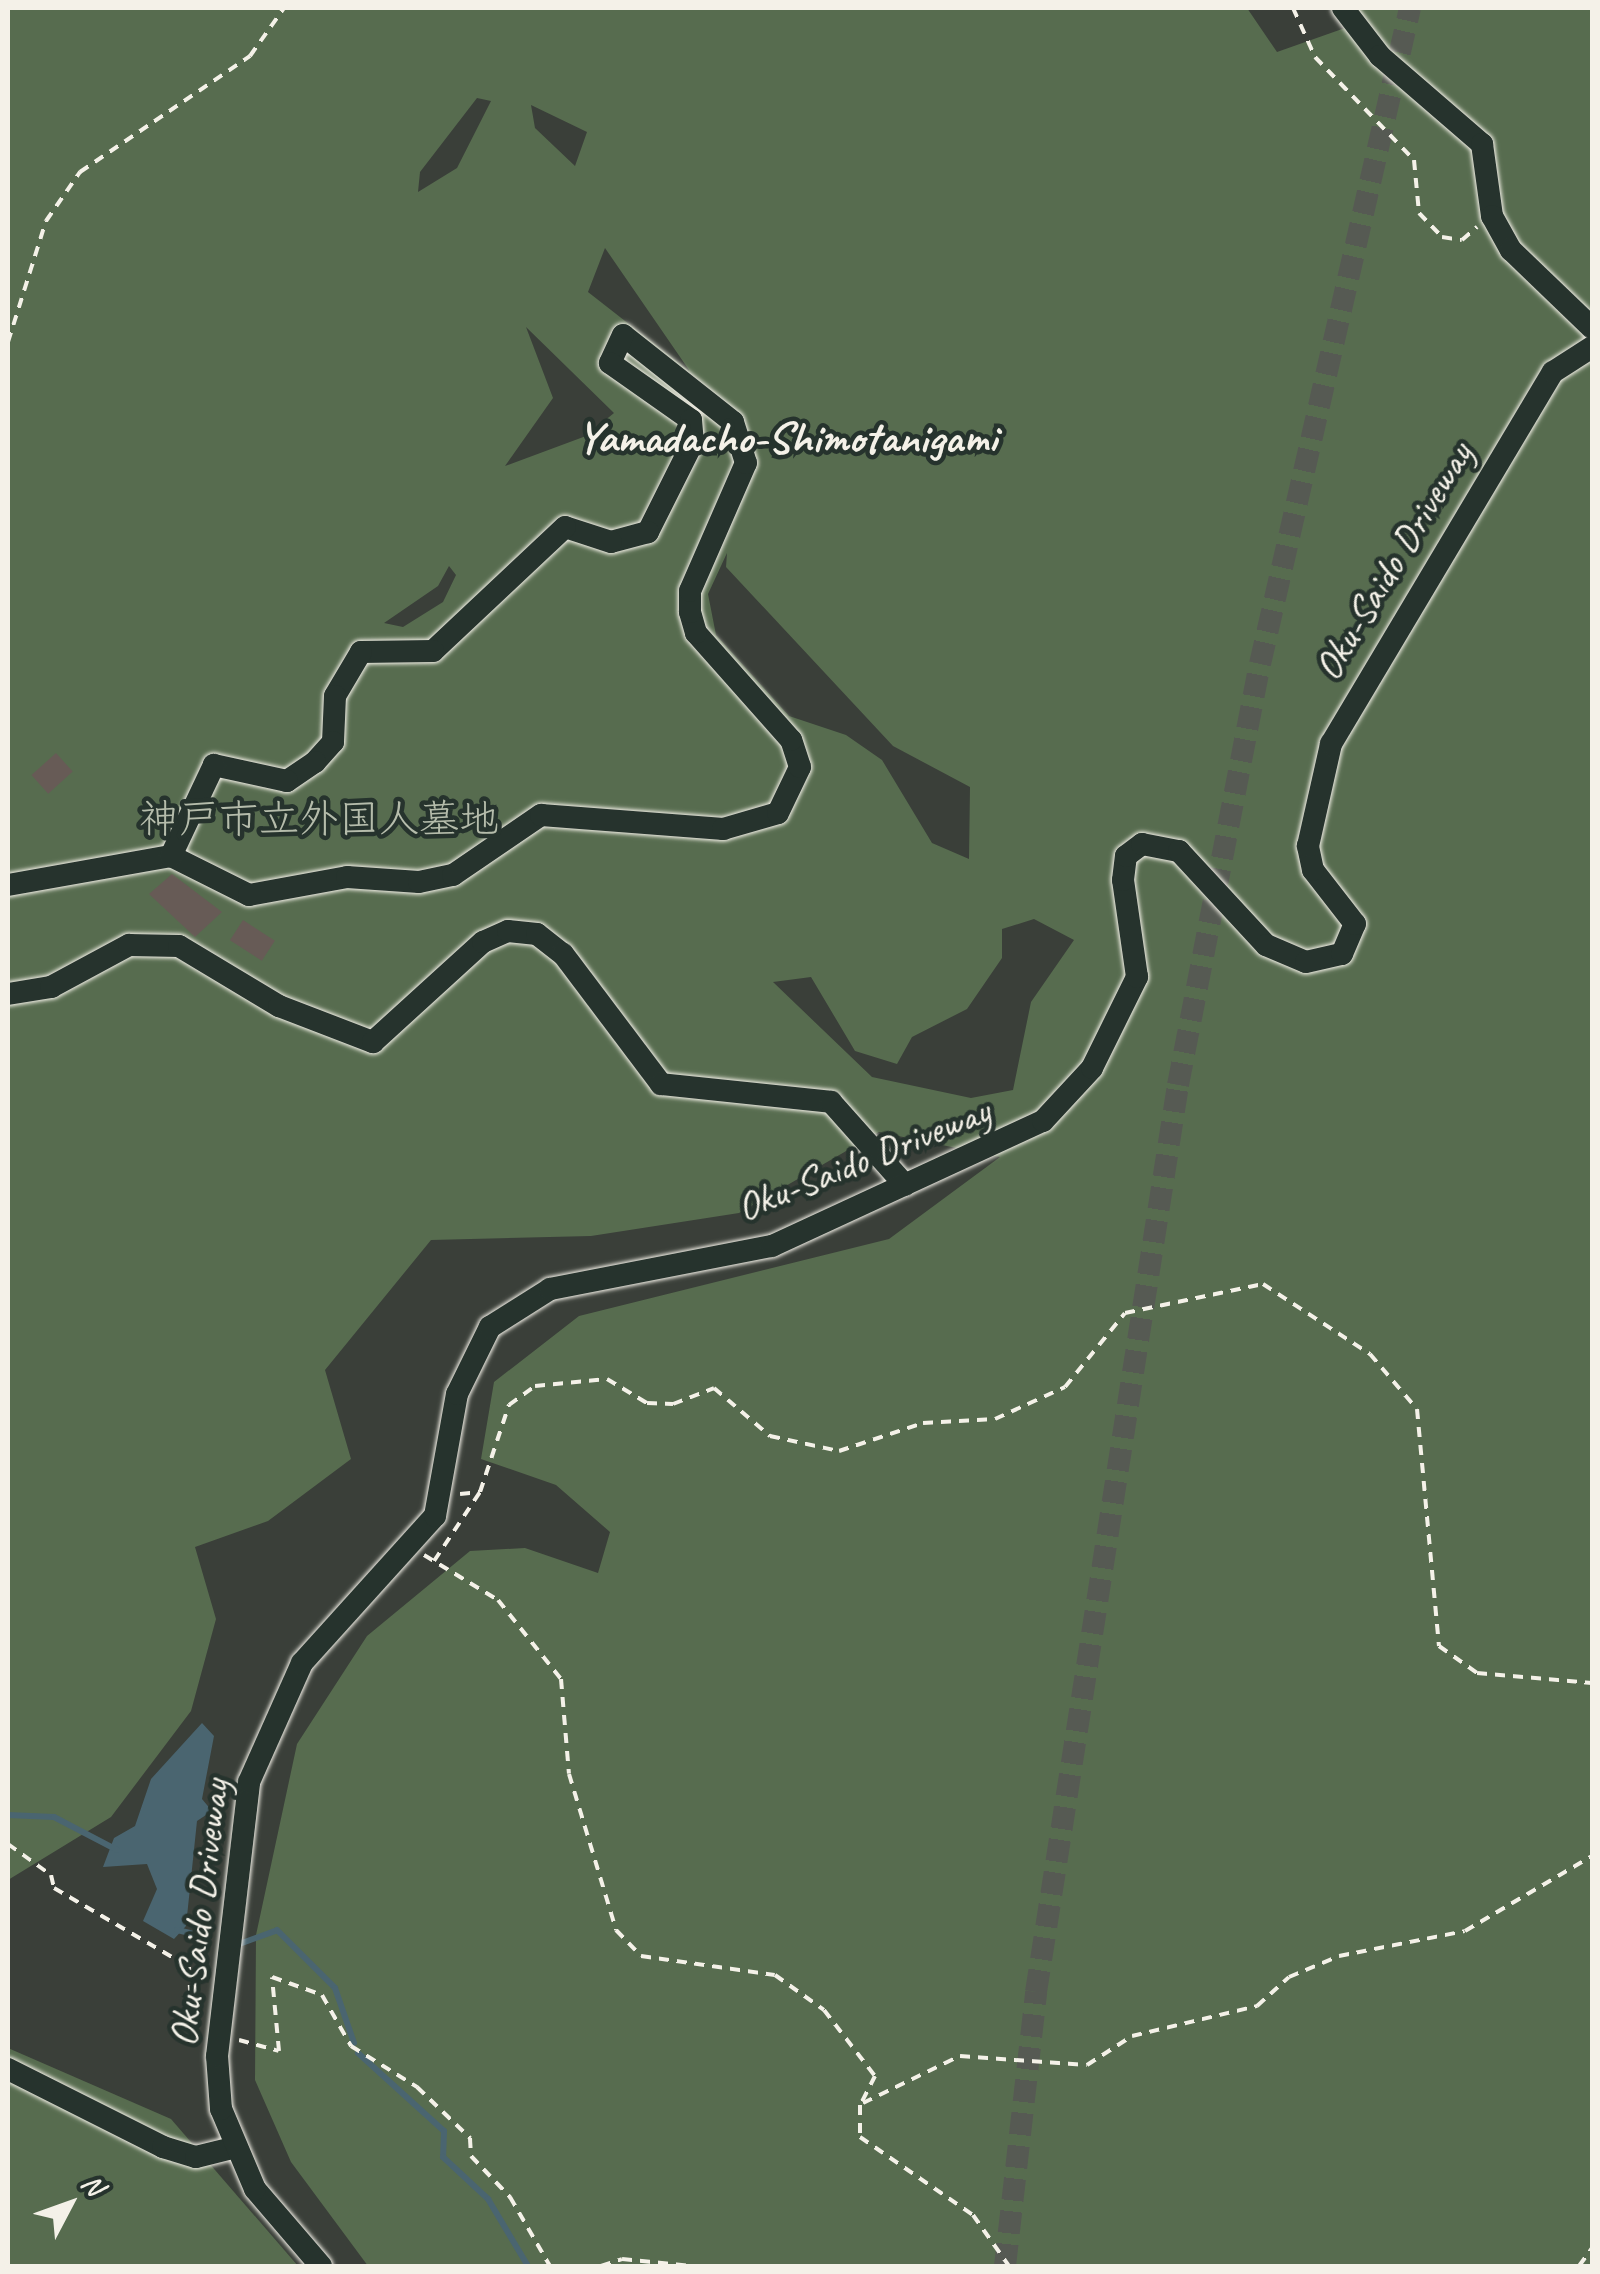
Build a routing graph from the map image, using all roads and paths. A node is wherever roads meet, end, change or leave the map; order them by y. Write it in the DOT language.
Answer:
graph roads {
  1 [pos="284,8"];
  2 [pos="1293,8"];
  3 [pos="1343,8"];
  4 [pos="1492,216"];
  5 [pos="1592,328"];
  6 [pos="8,342"];
  7 [pos="1592,346"];
  8 [pos="171,856"];
  9 [pos="8,885"];
  10 [pos="8,994"];
  11 [pos="905,1185"];
  12 [pos="413,1548"];
  13 [pos="434,1561"];
  14 [pos="1592,1682"];
  15 [pos="8,1844"];
  16 [pos="1592,1856"];
  17 [pos="210,2033"];
  18 [pos="224,2036"];
  19 [pos="8,2069"];
  20 [pos="860,2105"];
  21 [pos="232,2148"];
  22 [pos="1592,2248"];
  23 [pos="321,2266"];
  24 [pos="550,2266"];
  25 [pos="601,2266"];
  26 [pos="692,2266"];
  27 [pos="1009,2266"];
  28 [pos="1579,2266"];
  1 -- 6 [label="path"];
  2 -- 4 [label="path"];
  3 -- 4 [label="street"];
  4 -- 5 [label="street"];
  7 -- 11 [label="street, Oku-Saido Driveway"];
  8 -- 8 [label="street"];
  8 -- 9 [label="street"];
  10 -- 11 [label="street"];
  11 -- 12 [label="street, Oku-Saido Driveway"];
  12 -- 13 [label="path"];
  12 -- 21 [label="street, Oku-Saido Driveway"];
  13 -- 14 [label="path"];
  13 -- 20 [label="path"];
  15 -- 17 [label="path"];
  16 -- 20 [label="path"];
  18 -- 24 [label="path"];
  19 -- 21 [label="street"];
  20 -- 27 [label="path"];
  21 -- 23 [label="street, Oku-Saido Driveway"];
  22 -- 28 [label="path"];
  25 -- 26 [label="path"];
}
